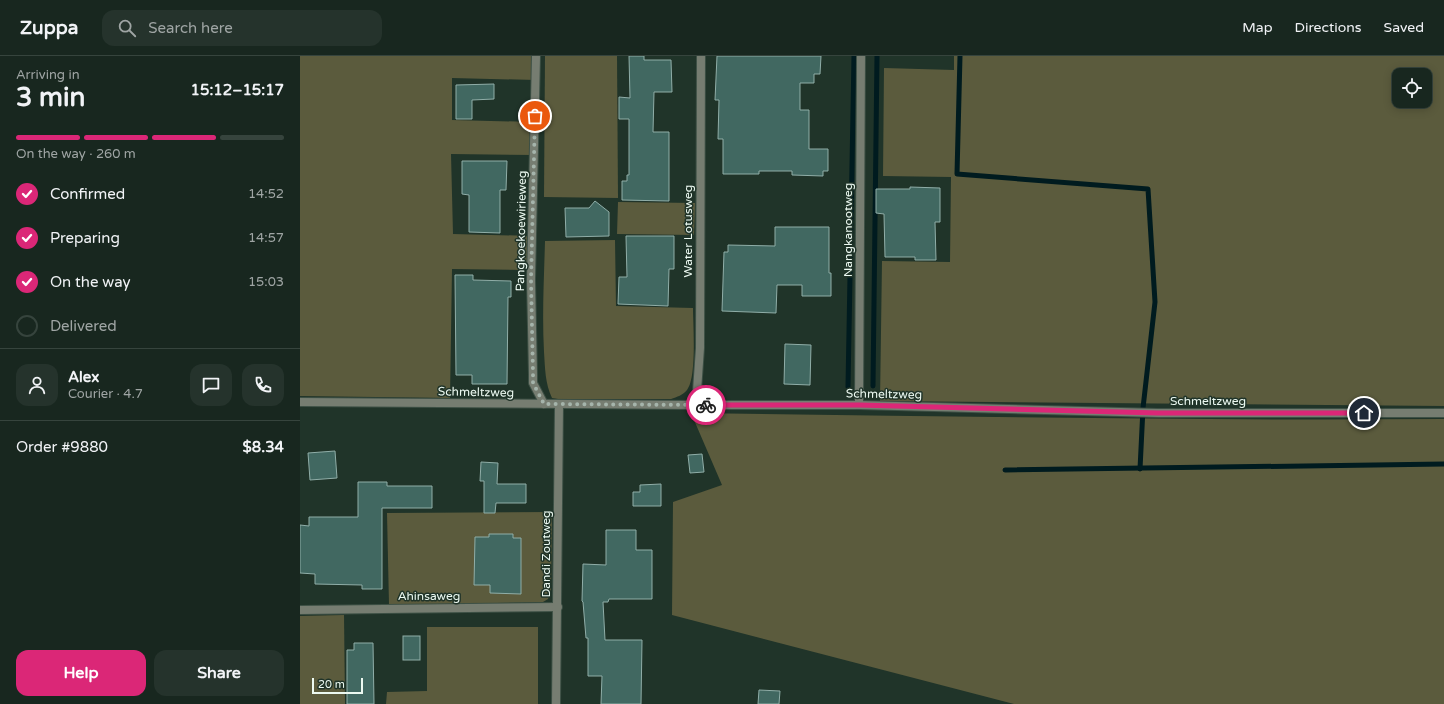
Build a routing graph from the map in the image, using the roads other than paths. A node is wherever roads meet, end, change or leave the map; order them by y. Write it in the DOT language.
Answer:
graph roads {
  1 [pos="536,56"];
  2 [pos="701,56"];
  3 [pos="861,56"];
  4 [pos="300,402"];
  5 [pos="544,404"];
  6 [pos="559,404"];
  7 [pos="696,405"];
  8 [pos="859,405"];
  9 [pos="1444,413"];
  10 [pos="558,607"];
  11 [pos="300,610"];
  12 [pos="556,704"];
  1 -- 5 [label="street, Pangkoekoewirieweg"];
  2 -- 7 [label="street, Water Lotusweg"];
  3 -- 8 [label="street, Nangkanootweg"];
  4 -- 5 [label="street, Schmeltzweg"];
  5 -- 6 [label="street, Schmeltzweg"];
  6 -- 7 [label="street, Schmeltzweg"];
  6 -- 10 [label="street, Dandi Zoutweg"];
  7 -- 8 [label="street, Schmeltzweg"];
  8 -- 9 [label="street, Schmeltzweg"];
  10 -- 11 [label="street, Ahinsaweg"];
  10 -- 12 [label="street, Dandi Zoutweg"];
}
